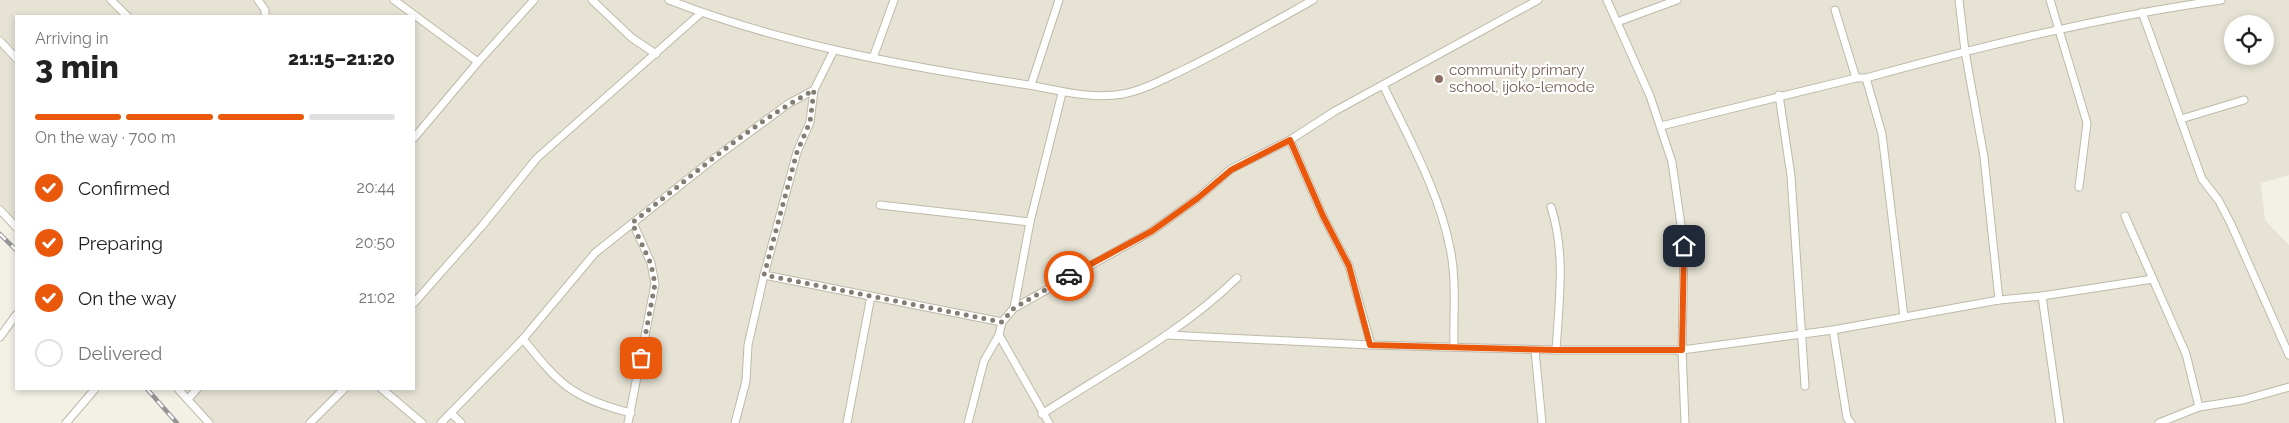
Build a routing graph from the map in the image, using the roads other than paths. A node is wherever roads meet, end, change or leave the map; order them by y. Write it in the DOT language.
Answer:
graph roads {
  1 [pos="111,0"];
  2 [pos="258,0"];
  3 [pos="394,0"];
  4 [pos="534,0"];
  5 [pos="592,0"];
  6 [pos="669,0"];
  7 [pos="894,0"];
  8 [pos="1059,0"];
  9 [pos="1313,0"];
  10 [pos="1538,0"];
  11 [pos="1607,0"];
  12 [pos="1677,0"];
  13 [pos="1959,0"];
  14 [pos="2050,0"];
  15 [pos="2157,0"];
  16 [pos="2221,0"];
  17 [pos="2159,9"];
  18 [pos="1834,10"];
  19 [pos="2142,12"];
  20 [pos="701,13"];
  21 [pos="127,15"];
  22 [pos="265,15"];
  23 [pos="414,15"];
  24 [pos="415,16"];
  25 [pos="1617,22"];
  26 [pos="2057,29"];
  27 [pos="0,41"];
  28 [pos="834,50"];
  29 [pos="1965,51"];
  30 [pos="656,54"];
  31 [pos="15,57"];
  32 [pos="873,58"];
  33 [pos="478,62"];
  34 [pos="1856,78"];
  35 [pos="1866,78"];
  36 [pos="1031,85"];
  37 [pos="1383,85"];
  38 [pos="814,90"];
  39 [pos="1062,93"];
  40 [pos="1779,95"];
  41 [pos="2244,100"];
  42 [pos="2181,119"];
  43 [pos="1661,126"];
  44 [pos="415,137"];
  45 [pos="1290,140"];
  46 [pos="2078,187"];
  47 [pos="880,205"];
  48 [pos="1551,207"];
  49 [pos="0,210"];
  50 [pos="2125,216"];
  51 [pos="1030,222"];
  52 [pos="632,223"];
  53 [pos="15,226"];
  54 [pos="764,275"];
  55 [pos="1237,278"];
  56 [pos="2153,279"];
  57 [pos="871,296"];
  58 [pos="2042,296"];
  59 [pos="1999,300"];
  60 [pos="415,302"];
  61 [pos="1014,308"];
  62 [pos="15,316"];
  63 [pos="1904,317"];
  64 [pos="1002,322"];
  65 [pos="1833,330"];
  66 [pos="999,335"];
  67 [pos="1166,335"];
  68 [pos="1802,335"];
  69 [pos="0,337"];
  70 [pos="523,339"];
  71 [pos="1370,345"];
  72 [pos="1454,347"];
  73 [pos="1535,350"];
  74 [pos="1556,350"];
  75 [pos="1682,350"];
  76 [pos="2289,354"];
  77 [pos="1806,386"];
  78 [pos="2289,387"];
  79 [pos="94,390"];
  80 [pos="179,390"];
  81 [pos="196,390"];
  82 [pos="343,390"];
  83 [pos="383,390"];
  84 [pos="188,399"];
  85 [pos="2199,407"];
  86 [pos="451,413"];
  87 [pos="631,413"];
  88 [pos="1042,414"];
  89 [pos="66,423"];
  90 [pos="209,423"];
  91 [pos="310,423"];
  92 [pos="422,423"];
  93 [pos="441,423"];
  94 [pos="461,423"];
  95 [pos="628,423"];
  96 [pos="735,423"];
  97 [pos="847,423"];
  98 [pos="968,423"];
  99 [pos="1049,423"];
  100 [pos="1542,423"];
  101 [pos="1684,423"];
  102 [pos="1851,423"];
  103 [pos="2060,423"];
  104 [pos="2159,423"];
  1 -- 21 [label="street"];
  2 -- 22 [label="street"];
  3 -- 23 [label="street"];
  4 -- 33 [label="street"];
  5 -- 30 [label="street"];
  6 -- 20 [label="street"];
  7 -- 32 [label="street"];
  8 -- 36 [label="street"];
  9 -- 39 [label="street"];
  10 -- 37 [label="street"];
  11 -- 25 [label="street"];
  12 -- 25 [label="street"];
  13 -- 29 [label="street"];
  14 -- 26 [label="street"];
  15 -- 17 [label="street"];
  16 -- 17 [label="street"];
  17 -- 19 [label="street"];
  18 -- 34 [label="street"];
  19 -- 26 [label="street"];
  19 -- 42 [label="street"];
  20 -- 28 [label="street"];
  20 -- 30 [label="street"];
  24 -- 33 [label="street"];
  25 -- 43 [label="street"];
  26 -- 29 [label="street"];
  26 -- 46 [label="street"];
  27 -- 31 [label="street"];
  28 -- 32 [label="street"];
  28 -- 38 [label="street"];
  29 -- 35 [label="street"];
  29 -- 59 [label="street"];
  30 -- 60 [label="street"];
  32 -- 36 [label="street"];
  33 -- 44 [label="street"];
  34 -- 35 [label="street"];
  34 -- 40 [label="street"];
  35 -- 63 [label="street"];
  36 -- 39 [label="street"];
  37 -- 45 [label="street"];
  37 -- 72 [label="street"];
  38 -- 52 [label="street"];
  38 -- 54 [label="street"];
  39 -- 51 [label="street"];
  40 -- 43 [label="street"];
  40 -- 68 [label="street"];
  41 -- 42 [label="street"];
  42 -- 76 [label="street"];
  43 -- 75 [label="street"];
  45 -- 61 [label="street"];
  45 -- 71 [label="street"];
  47 -- 51 [label="street"];
  48 -- 74 [label="street"];
  49 -- 53 [label="street"];
  50 -- 56 [label="street"];
  51 -- 61 [label="street"];
  52 -- 70 [label="street"];
  52 -- 87 [label="street"];
  54 -- 57 [label="street"];
  54 -- 96 [label="street"];
  55 -- 67 [label="street"];
  56 -- 58 [label="street"];
  56 -- 85 [label="street"];
  57 -- 64 [label="street"];
  57 -- 97 [label="street"];
  58 -- 59 [label="street"];
  58 -- 103 [label="street"];
  59 -- 63 [label="street"];
  61 -- 64 [label="street"];
  62 -- 69 [label="street"];
  63 -- 65 [label="street"];
  64 -- 66 [label="street"];
  65 -- 68 [label="street"];
  65 -- 102 [label="street"];
  66 -- 88 [label="street"];
  66 -- 98 [label="street"];
  67 -- 71 [label="street"];
  67 -- 88 [label="street"];
  68 -- 75 [label="street"];
  68 -- 77 [label="street"];
  70 -- 86 [label="street"];
  70 -- 87 [label="street"];
  71 -- 72 [label="street"];
  72 -- 73 [label="street"];
  73 -- 74 [label="street"];
  73 -- 100 [label="street"];
  74 -- 75 [label="street"];
  75 -- 101 [label="street"];
  78 -- 85 [label="street"];
  79 -- 89 [label="street"];
  80 -- 84 [label="street"];
  81 -- 84 [label="street"];
  82 -- 91 [label="street"];
  83 -- 92 [label="street"];
  84 -- 90 [label="street"];
  85 -- 104 [label="street"];
  86 -- 93 [label="street"];
  86 -- 94 [label="street"];
  87 -- 95 [label="street"];
  88 -- 99 [label="street"];
}
